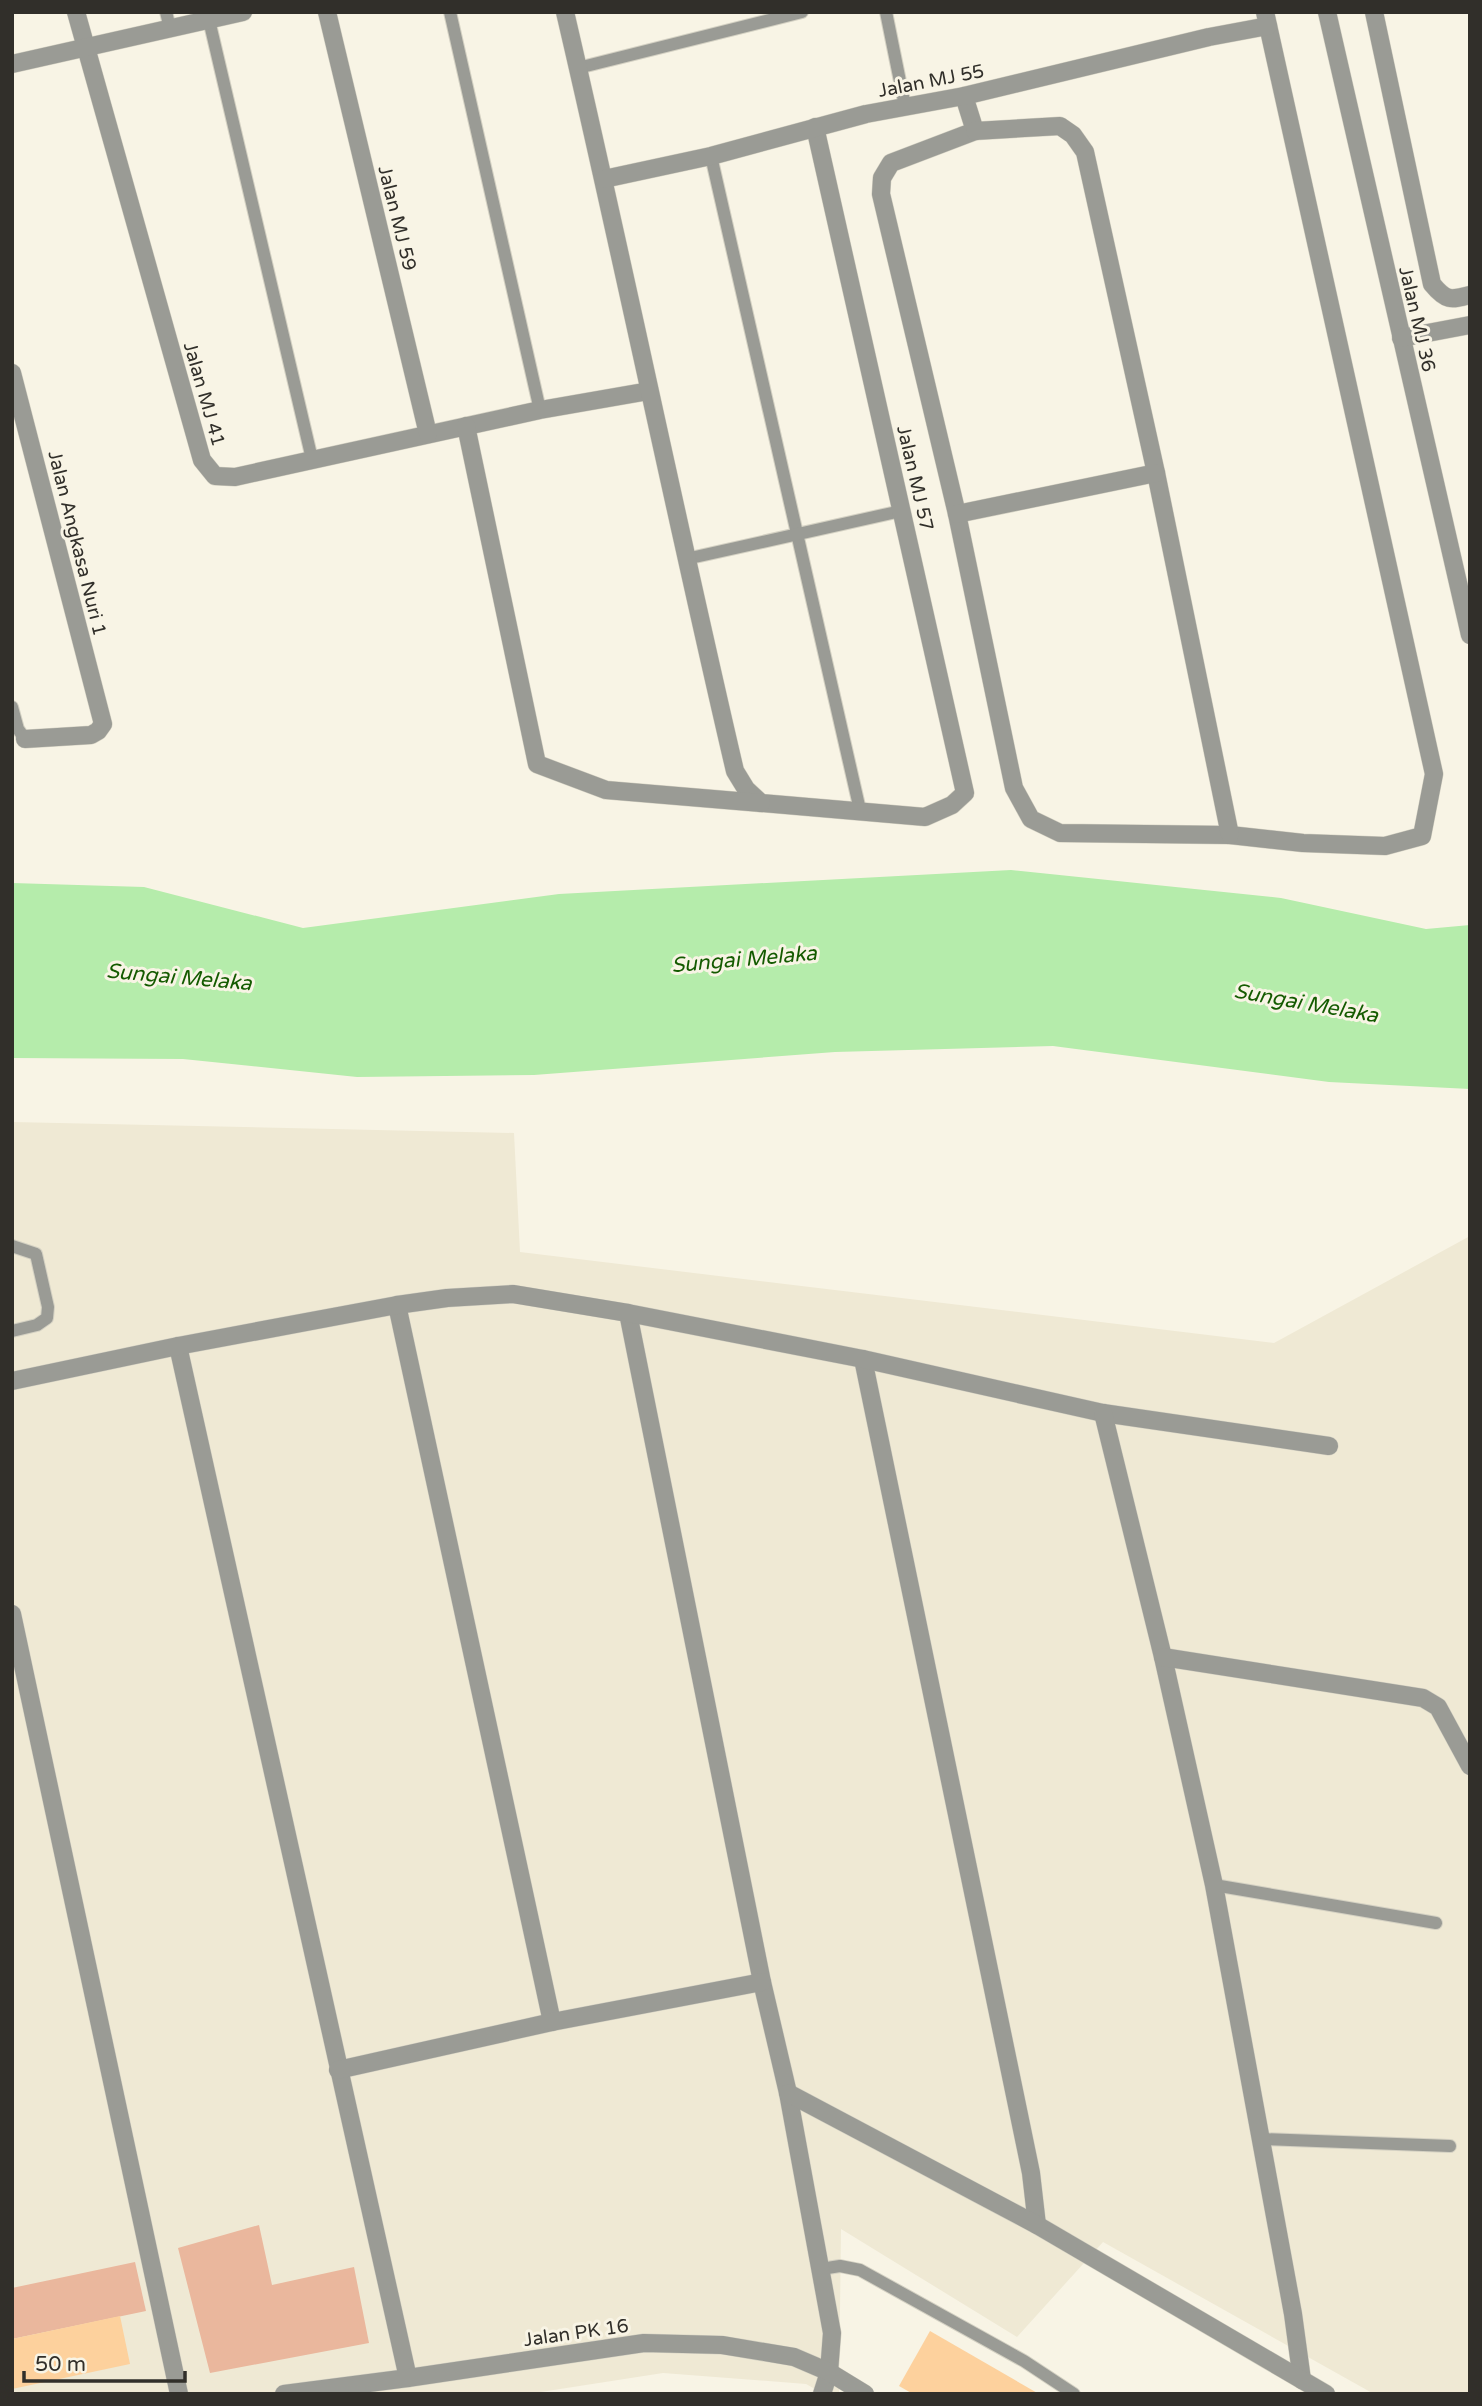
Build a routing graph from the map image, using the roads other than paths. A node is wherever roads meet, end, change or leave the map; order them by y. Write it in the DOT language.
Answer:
graph roads {
  1 [pos="76,12"];
  2 [pos="243,12"];
  3 [pos="327,12"];
  4 [pos="450,12"];
  5 [pos="565,12"];
  6 [pos="802,12"];
  7 [pos="886,12"];
  8 [pos="1327,12"];
  9 [pos="1374,12"];
  10 [pos="1267,19"];
  11 [pos="168,20"];
  12 [pos="209,20"];
  13 [pos="85,47"];
  14 [pos="12,64"];
  15 [pos="578,68"];
  16 [pos="964,96"];
  17 [pos="905,106"];
  18 [pos="815,127"];
  19 [pos="975,131"];
  20 [pos="711,156"];
  21 [pos="604,179"];
  22 [pos="1470,295"];
  23 [pos="1470,325"];
  24 [pos="1401,338"];
  25 [pos="12,373"];
  26 [pos="649,391"];
  27 [pos="17,406"];
  28 [pos="540,411"];
  29 [pos="466,426"];
  30 [pos="428,434"];
  31 [pos="312,459"];
  32 [pos="1156,473"];
  33 [pos="901,511"];
  34 [pos="957,514"];
  35 [pos="798,535"];
  36 [pos="686,559"];
  37 [pos="1470,635"];
  38 [pos="12,707"];
  39 [pos="25,739"];
  40 [pos="761,803"];
  41 [pos="860,810"];
  42 [pos="1230,835"];
  43 [pos="12,1246"];
  44 [pos="397,1305"];
  45 [pos="628,1313"];
  46 [pos="12,1331"];
  47 [pos="178,1346"];
  48 [pos="863,1359"];
  49 [pos="12,1381"];
  50 [pos="1104,1413"];
  51 [pos="1329,1446"];
  52 [pos="12,1614"];
  53 [pos="1163,1657"];
  54 [pos="1470,1766"];
  55 [pos="1214,1885"];
  56 [pos="1436,1923"];
  57 [pos="762,1982"];
  58 [pos="552,2022"];
  59 [pos="338,2070"];
  60 [pos="788,2093"];
  61 [pos="1261,2139"];
  62 [pos="1450,2146"];
  63 [pos="1037,2225"];
  64 [pos="821,2269"];
  65 [pos="829,2372"];
  66 [pos="408,2378"];
  67 [pos="1302,2380"];
  68 [pos="179,2394"];
  69 [pos="284,2394"];
  70 [pos="822,2394"];
  71 [pos="865,2394"];
  72 [pos="1074,2394"];
  73 [pos="1326,2394"];
  1 -- 13 [label="street, Jalan MJ 41"];
  2 -- 12 [label="street"];
  3 -- 30 [label="street, Jalan MJ 59"];
  4 -- 28 [label="lane"];
  5 -- 15 [label="street"];
  6 -- 15 [label="lane"];
  7 -- 17 [label="lane"];
  8 -- 24 [label="street, Jalan MJ 36"];
  9 -- 22 [label="street"];
  10 -- 16 [label="street, Jalan MJ 55"];
  10 -- 42 [label="street"];
  11 -- 12 [label="street"];
  11 -- 13 [label="street"];
  12 -- 31 [label="lane"];
  13 -- 14 [label="street"];
  13 -- 31 [label="street, Jalan MJ 41"];
  15 -- 21 [label="street"];
  16 -- 17 [label="street, Jalan MJ 55"];
  16 -- 19 [label="street"];
  17 -- 18 [label="street, Jalan MJ 55"];
  18 -- 20 [label="street, Jalan MJ 55"];
  18 -- 33 [label="street, Jalan MJ 57"];
  19 -- 32 [label="street"];
  19 -- 34 [label="street"];
  20 -- 21 [label="street, Jalan MJ 55"];
  20 -- 35 [label="lane"];
  21 -- 26 [label="street"];
  23 -- 24 [label="street"];
  24 -- 37 [label="street, Jalan MJ 36"];
  25 -- 27 [label="street, Jalan Angkasa Nuri 1"];
  26 -- 28 [label="street, Jalan MJ 41"];
  26 -- 36 [label="street"];
  27 -- 39 [label="street, Jalan Angkasa Nuri 1"];
  28 -- 29 [label="street, Jalan MJ 41"];
  29 -- 30 [label="street, Jalan MJ 41"];
  29 -- 40 [label="street"];
  30 -- 31 [label="street, Jalan MJ 41"];
  32 -- 34 [label="street"];
  32 -- 42 [label="street"];
  33 -- 35 [label="lane"];
  33 -- 41 [label="street, Jalan MJ 57"];
  34 -- 42 [label="street"];
  35 -- 36 [label="lane"];
  35 -- 41 [label="lane"];
  36 -- 40 [label="street"];
  38 -- 39 [label="lane"];
  40 -- 41 [label="street"];
  43 -- 46 [label="lane"];
  44 -- 45 [label="street"];
  44 -- 47 [label="street"];
  44 -- 58 [label="street"];
  45 -- 48 [label="street"];
  45 -- 57 [label="street"];
  47 -- 49 [label="street"];
  47 -- 59 [label="street"];
  48 -- 50 [label="street"];
  48 -- 63 [label="street"];
  50 -- 51 [label="street"];
  50 -- 53 [label="street"];
  52 -- 68 [label="street"];
  53 -- 54 [label="street"];
  53 -- 55 [label="street"];
  55 -- 56 [label="lane"];
  55 -- 61 [label="street"];
  57 -- 58 [label="street"];
  57 -- 60 [label="street"];
  58 -- 59 [label="street"];
  59 -- 66 [label="street"];
  60 -- 63 [label="street"];
  60 -- 64 [label="street"];
  61 -- 62 [label="lane"];
  61 -- 67 [label="street"];
  63 -- 67 [label="street"];
  64 -- 65 [label="street"];
  64 -- 72 [label="lane"];
  65 -- 66 [label="street, Jalan PK 16"];
  65 -- 70 [label="street"];
  65 -- 71 [label="street, Jalan PK 16"];
  66 -- 69 [label="street, Jalan PK 16"];
  67 -- 73 [label="street"];
}
